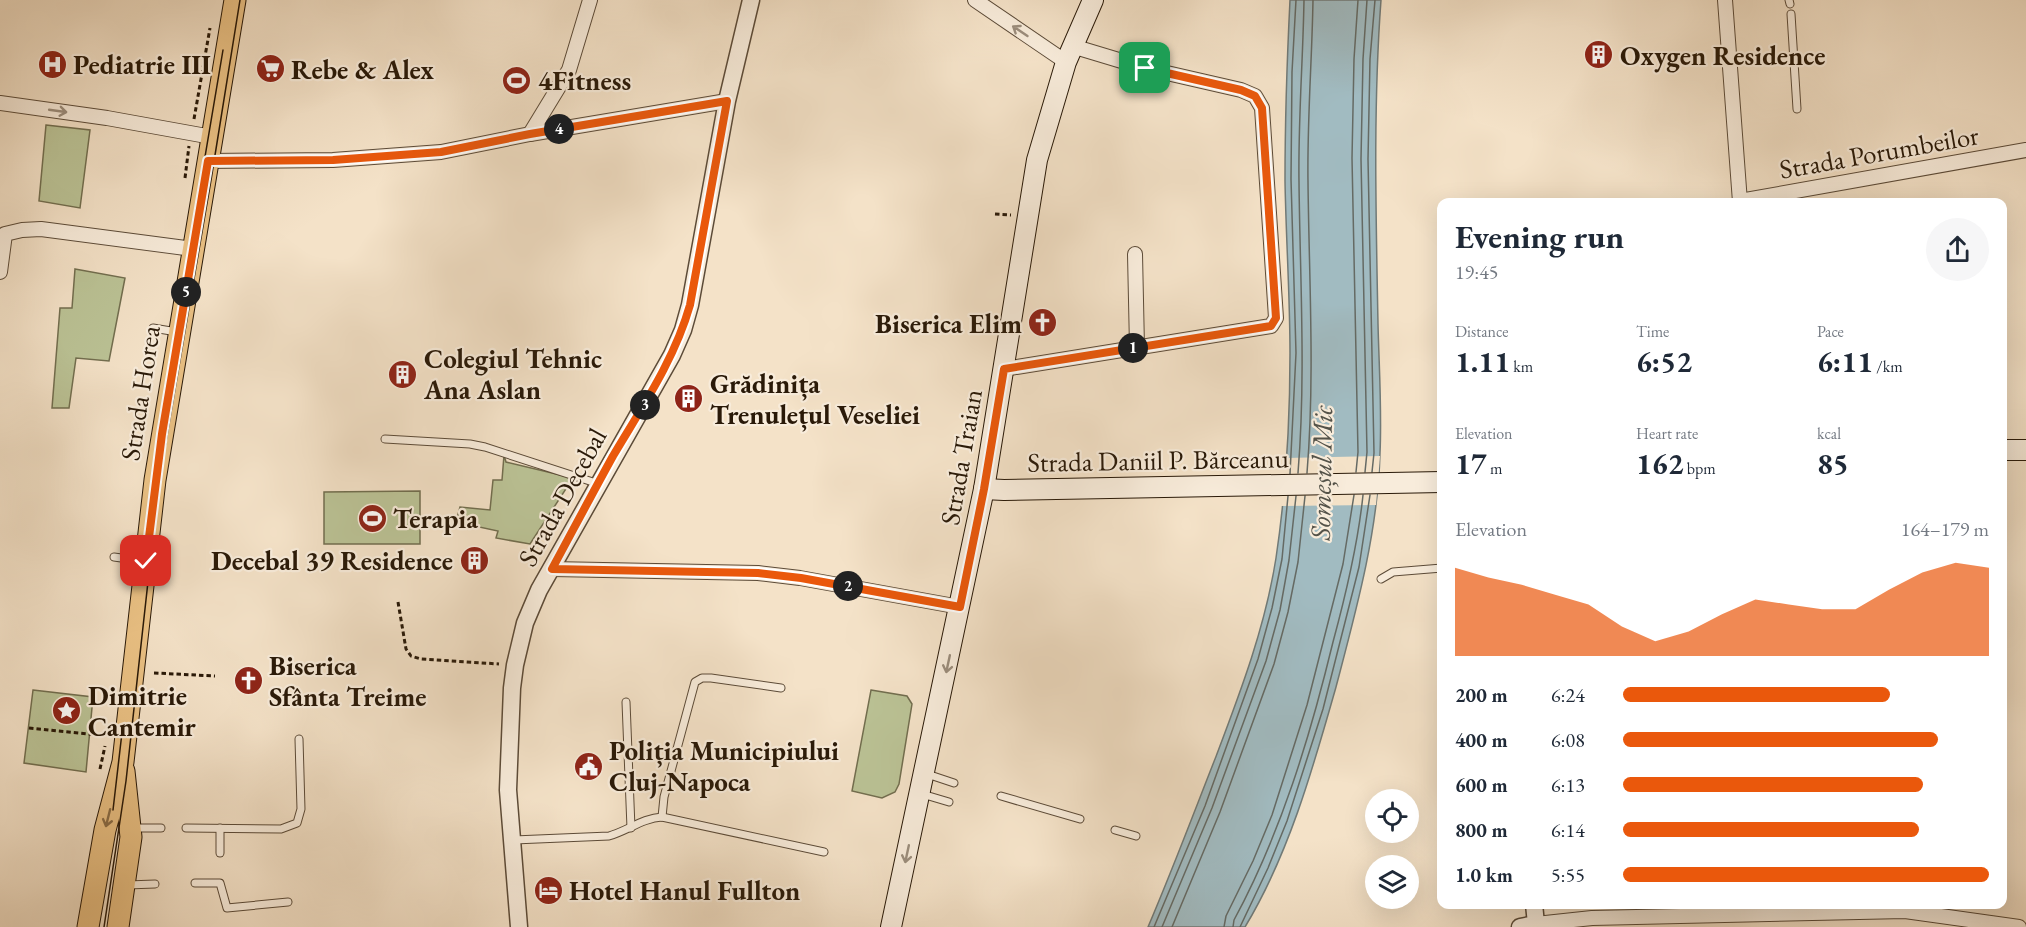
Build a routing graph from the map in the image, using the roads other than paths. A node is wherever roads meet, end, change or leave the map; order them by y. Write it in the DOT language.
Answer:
graph roads {
  1 [pos="235,0"];
  2 [pos="590,0"];
  3 [pos="751,0"];
  4 [pos="975,0"];
  5 [pos="1093,0"];
  6 [pos="1725,0"];
  7 [pos="1791,14"];
  8 [pos="1069,54"];
  9 [pos="727,101"];
  10 [pos="0,103"];
  11 [pos="1797,109"];
  12 [pos="530,134"];
  13 [pos="212,137"];
  14 [pos="2026,150"];
  15 [pos="208,161"];
  16 [pos="1740,198"];
  17 [pos="1762,198"];
  18 [pos="193,249"];
  19 [pos="1134,254"];
  20 [pos="0,272"];
  21 [pos="153,328"];
  22 [pos="179,332"];
  23 [pos="1137,347"];
  24 [pos="1004,369"];
  25 [pos="385,439"];
  26 [pos="2007,450"];
  27 [pos="2026,450"];
  28 [pos="1437,482"];
  29 [pos="599,484"];
  30 [pos="984,489"];
  31 [pos="114,558"];
  32 [pos="146,561"];
  33 [pos="1437,568"];
  34 [pos="552,569"];
  35 [pos="1381,579"];
  36 [pos="960,607"];
  37 [pos="781,688"];
  38 [pos="626,702"];
  39 [pos="299,739"];
  40 [pos="123,762"];
  41 [pos="924,773"];
  42 [pos="954,783"];
  43 [pos="920,793"];
  44 [pos="1001,796"];
  45 [pos="949,802"];
  46 [pos="662,817"];
  47 [pos="1080,819"];
  48 [pos="130,828"];
  49 [pos="160,828"];
  50 [pos="186,828"];
  51 [pos="220,828"];
  52 [pos="631,828"];
  53 [pos="1115,830"];
  54 [pos="1136,836"];
  55 [pos="510,840"];
  56 [pos="824,852"];
  57 [pos="220,854"];
  58 [pos="155,884"];
  59 [pos="195,884"];
  60 [pos="124,885"];
  61 [pos="288,902"];
  62 [pos="1533,909"];
  63 [pos="1885,909"];
  64 [pos="1910,909"];
  65 [pos="1633,922"];
  66 [pos="1528,926"];
  67 [pos="88,927"];
  68 [pos="118,927"];
  69 [pos="519,927"];
  70 [pos="891,927"];
  71 [pos="2019,927"];
  1 -- 13 [label="main road, Strada Horea"];
  2 -- 12 [label="street"];
  3 -- 9 [label="street, Strada Decebal"];
  8 -- 4 [label="street, one-way"];
  5 -- 8 [label="main road, Strada Traian"];
  6 -- 16 [label="street"];
  7 -- 11 [label="lane"];
  8 -- 23 [label="street"];
  8 -- 24 [label="main road, Strada Traian"];
  9 -- 12 [label="street"];
  9 -- 29 [label="street, Strada Decebal"];
  10 -- 13 [label="street, one-way"];
  12 -- 15 [label="street"];
  13 -- 15 [label="main road, Strada Horea"];
  14 -- 17 [label="street, Strada Porumbeilor"];
  15 -- 18 [label="main road, Strada Horea"];
  18 -- 20 [label="street"];
  18 -- 22 [label="main road, Strada Horea"];
  19 -- 23 [label="street"];
  21 -- 22 [label="lane"];
  22 -- 32 [label="main road, Strada Horea"];
  23 -- 24 [label="street"];
  24 -- 30 [label="main road, Strada Traian"];
  25 -- 29 [label="lane"];
  26 -- 27 [label="main road"];
  28 -- 30 [label="main road, Strada Daniil P. Bărceanu"];
  29 -- 34 [label="street, Strada Decebal"];
  30 -- 36 [label="main road, Strada Traian"];
  31 -- 32 [label="lane"];
  32 -- 40 [label="main road, Strada Horea"];
  33 -- 35 [label="lane"];
  34 -- 36 [label="street"];
  34 -- 55 [label="street, Strada Decebal"];
  36 -- 41 [label="main road, Strada Traian, one-way"];
  37 -- 46 [label="lane"];
  38 -- 52 [label="lane"];
  39 -- 51 [label="lane"];
  40 -- 48 [label="main road, Strada Horea"];
  40 -- 67 [label="main road, Strada Horea, one-way"];
  41 -- 42 [label="lane"];
  41 -- 43 [label="main road, Strada Traian"];
  43 -- 45 [label="lane"];
  43 -- 70 [label="main road, Strada Traian, one-way"];
  44 -- 47 [label="lane"];
  46 -- 52 [label="lane"];
  46 -- 56 [label="lane"];
  48 -- 49 [label="lane"];
  48 -- 60 [label="main road, Strada Horea"];
  50 -- 51 [label="lane"];
  51 -- 57 [label="lane"];
  52 -- 55 [label="lane"];
  53 -- 54 [label="lane"];
  55 -- 69 [label="street, Strada Decebal"];
  58 -- 60 [label="lane"];
  59 -- 61 [label="lane"];
  60 -- 68 [label="main road, Strada Horea"];
  62 -- 66 [label="street"];
  63 -- 65 [label="street"];
  64 -- 71 [label="street"];
  65 -- 66 [label="street"];
}
